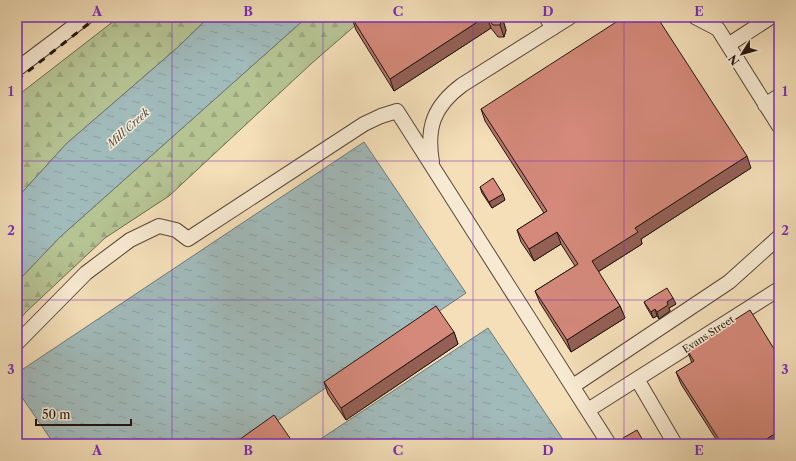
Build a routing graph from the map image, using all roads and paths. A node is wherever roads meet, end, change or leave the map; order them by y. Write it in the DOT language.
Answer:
graph roads {
  1 [pos="86,17"];
  2 [pos="570,17"];
  3 [pos="695,17"];
  4 [pos="771,17"];
  5 [pos="549,22"];
  6 [pos="728,45"];
  7 [pos="17,69"];
  8 [pos="779,96"];
  9 [pos="765,105"];
  10 [pos="779,126"];
  11 [pos="432,166"];
  12 [pos="779,237"];
  13 [pos="779,289"];
  14 [pos="17,343"];
  15 [pos="637,379"];
  16 [pos="573,386"];
  17 [pos="588,410"];
  18 [pos="609,444"];
  19 [pos="675,444"];
  1 -- 7 [label="street"];
  2 -- 5 [label="street"];
  3 -- 6 [label="street"];
  4 -- 6 [label="street"];
  5 -- 11 [label="street"];
  6 -- 9 [label="street"];
  8 -- 9 [label="street"];
  9 -- 10 [label="street"];
  11 -- 14 [label="street"];
  11 -- 16 [label="street"];
  12 -- 16 [label="street"];
  13 -- 15 [label="street, Evans Street"];
  15 -- 17 [label="street, Evans Street"];
  15 -- 19 [label="street"];
  16 -- 17 [label="street"];
  17 -- 18 [label="street"];
}
